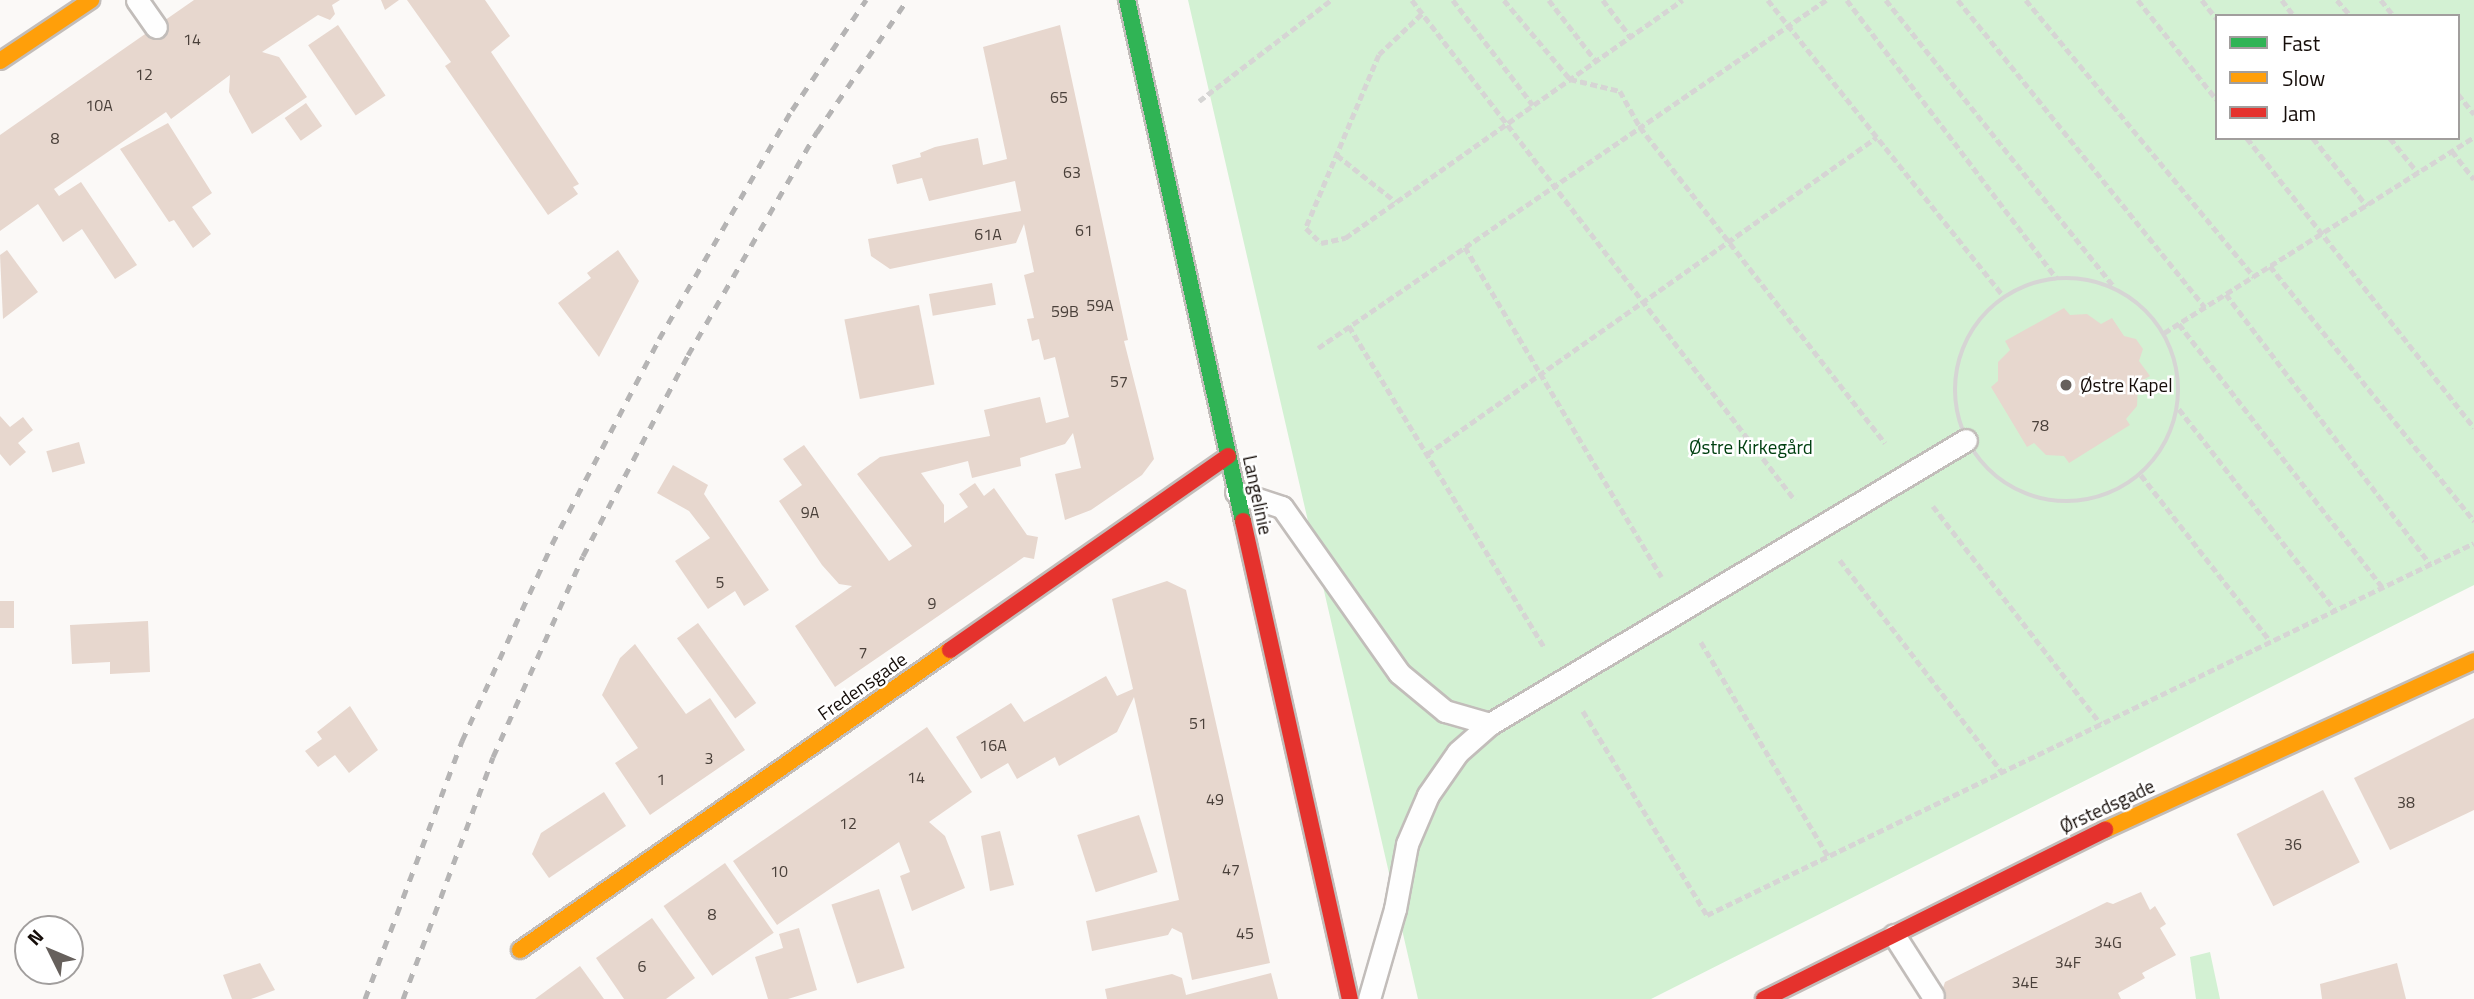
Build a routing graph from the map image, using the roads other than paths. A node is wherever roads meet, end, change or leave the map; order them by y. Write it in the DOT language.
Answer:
graph roads {
  1 [pos="91,0"];
  2 [pos="137,0"];
  3 [pos="1127,0"];
  4 [pos="156,27"];
  5 [pos="0,61"];
  6 [pos="1966,440"];
  7 [pos="1228,456"];
  8 [pos="1236,492"];
  9 [pos="2474,662"];
  10 [pos="1490,724"];
  11 [pos="1894,934"];
  12 [pos="520,950"];
  13 [pos="1933,996"];
  14 [pos="1350,999"];
  15 [pos="1369,999"];
  16 [pos="1764,999"];
  1 -- 5 [label="street"];
  2 -- 4 [label="lane"];
  3 -- 7 [label="street, Langelinie"];
  6 -- 10 [label="lane"];
  7 -- 8 [label="street, Langelinie"];
  7 -- 12 [label="street, Fredensgade"];
  8 -- 10 [label="lane"];
  8 -- 14 [label="street, Langelinie"];
  9 -- 11 [label="street, Ørstedsgade"];
  10 -- 15 [label="lane"];
  11 -- 13 [label="lane"];
  11 -- 16 [label="street, Ørstedsgade"];
}
